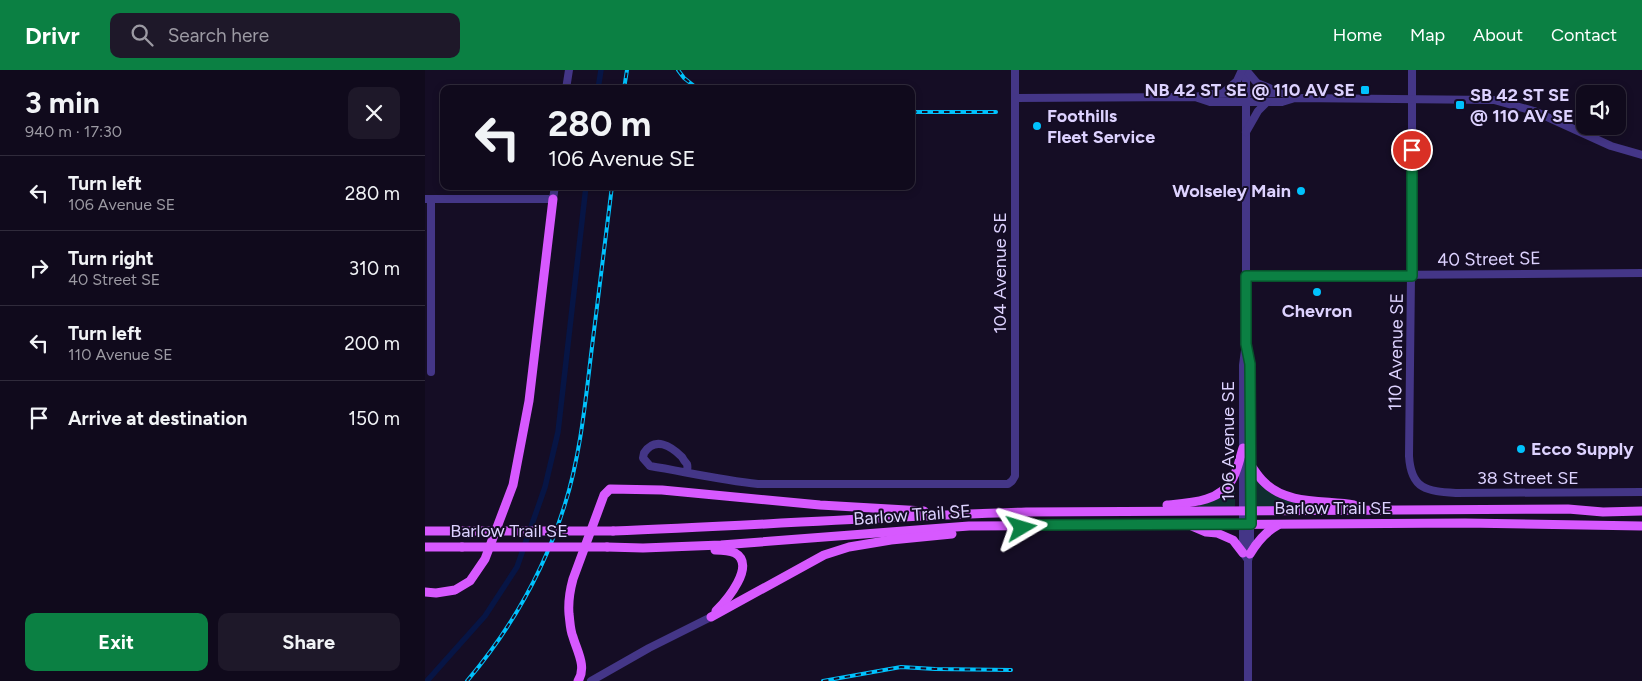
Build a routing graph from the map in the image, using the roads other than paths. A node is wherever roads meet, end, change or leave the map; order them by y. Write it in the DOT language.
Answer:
graph roads {
  1 [pos="569,70"];
  2 [pos="1015,70"];
  3 [pos="1244,70"];
  4 [pos="1412,70"];
  5 [pos="567,85"];
  6 [pos="1223,93"];
  7 [pos="1283,94"];
  8 [pos="1195,97"];
  9 [pos="1015,98"];
  10 [pos="1245,98"];
  11 [pos="1295,98"];
  12 [pos="1411,98"];
  13 [pos="1267,102"];
  14 [pos="1245,134"];
  15 [pos="1642,155"];
  16 [pos="554,190"];
  17 [pos="428,199"];
  18 [pos="553,199"];
  19 [pos="1642,273"];
  20 [pos="1246,276"];
  21 [pos="1412,276"];
  22 [pos="1246,344"];
  23 [pos="431,372"];
  24 [pos="1243,448"];
  25 [pos="1251,464"];
  26 [pos="687,472"];
  27 [pos="1417,483"];
  28 [pos="1642,492"];
  29 [pos="1247,510"];
  30 [pos="1374,510"];
  31 [pos="1120,511"];
  32 [pos="1642,512"];
  33 [pos="941,514"];
  34 [pos="1187,524"];
  35 [pos="1247,524"];
  36 [pos="1280,524"];
  37 [pos="1038,525"];
  38 [pos="1642,526"];
  39 [pos="425,531"];
  40 [pos="425,547"];
  41 [pos="666,548"];
  42 [pos="1247,555"];
  43 [pos="425,592"];
  44 [pos="711,617"];
  45 [pos="578,681"];
  46 [pos="591,681"];
  47 [pos="1248,681"];
  1 -- 5 [label="street"];
  2 -- 9 [label="street, 104 Avenue SE"];
  3 -- 6 [label="street"];
  3 -- 7 [label="street"];
  3 -- 10 [label="street, 106 Avenue SE"];
  4 -- 12 [label="street, 110 Avenue SE"];
  6 -- 8 [label="street"];
  6 -- 10 [label="street"];
  7 -- 10 [label="street"];
  7 -- 11 [label="street"];
  8 -- 9 [label="street"];
  8 -- 10 [label="street"];
  9 -- 26 [label="street, 104 Avenue SE"];
  10 -- 13 [label="street"];
  10 -- 14 [label="street, 106 Avenue SE"];
  11 -- 12 [label="street"];
  11 -- 13 [label="street"];
  12 -- 15 [label="street"];
  12 -- 21 [label="street, 110 Avenue SE"];
  13 -- 14 [label="street"];
  14 -- 20 [label="street, 106 Avenue SE"];
  16 -- 18 [label="street"];
  17 -- 18 [label="street"];
  17 -- 23 [label="street"];
  18 -- 43 [label="main road"];
  19 -- 21 [label="street, 40 Street SE"];
  20 -- 21 [label="street, 40 Street SE"];
  20 -- 22 [label="street, 106 Avenue SE"];
  21 -- 27 [label="street, 110 Avenue SE"];
  22 -- 24 [label="street, 106 Avenue SE"];
  22 -- 25 [label="street, 106 Avenue SE"];
  24 -- 29 [label="street, 106 Avenue SE"];
  24 -- 31 [label="main road"];
  25 -- 29 [label="street, 106 Avenue SE"];
  25 -- 30 [label="main road"];
  26 -- 26 [label="street"];
  27 -- 28 [label="street, 38 Street SE"];
  29 -- 30 [label="main road, Barlow Trail SE"];
  29 -- 31 [label="main road, Barlow Trail SE"];
  29 -- 35 [label="street, 106 Avenue SE"];
  30 -- 32 [label="main road, Barlow Trail SE"];
  31 -- 33 [label="main road, Barlow Trail SE"];
  33 -- 39 [label="main road, Barlow Trail SE, bridge"];
  33 -- 45 [label="main road"];
  34 -- 35 [label="main road, Barlow Trail SE"];
  34 -- 37 [label="main road, Barlow Trail SE"];
  34 -- 42 [label="main road"];
  35 -- 36 [label="main road, Barlow Trail SE"];
  35 -- 42 [label="street, 106 Avenue SE"];
  36 -- 38 [label="main road, Barlow Trail SE"];
  36 -- 42 [label="main road"];
  37 -- 41 [label="main road, Barlow Trail SE"];
  37 -- 44 [label="main road"];
  40 -- 41 [label="main road, Barlow Trail SE, bridge"];
  41 -- 44 [label="main road"];
  42 -- 47 [label="street, 106 Avenue SE"];
  44 -- 46 [label="street"];
}
